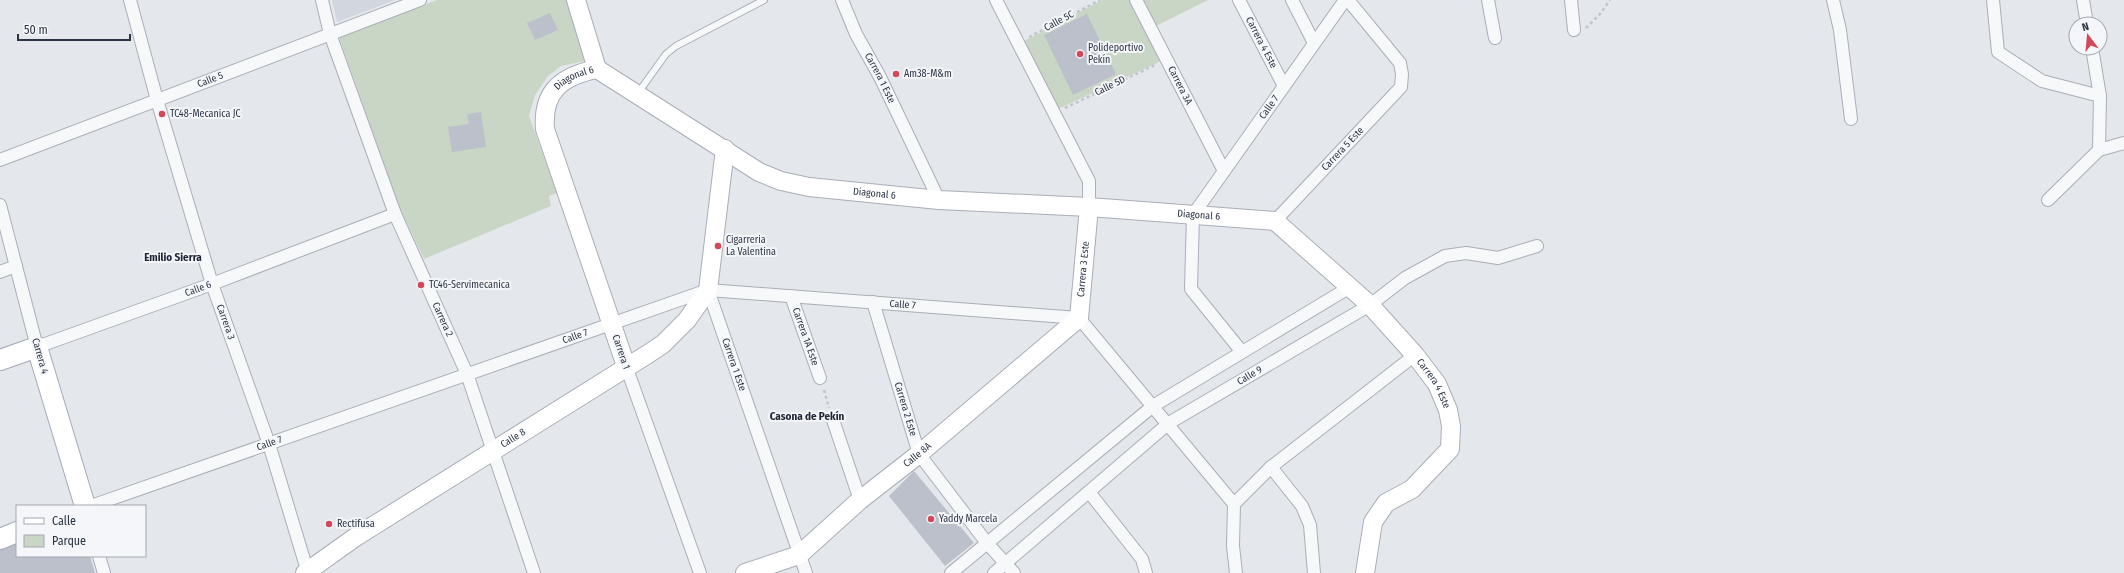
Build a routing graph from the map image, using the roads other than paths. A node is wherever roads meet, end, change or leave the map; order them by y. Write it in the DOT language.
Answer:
graph roads {
  1 [pos="130,0"];
  2 [pos="322,0"];
  3 [pos="420,0"];
  4 [pos="576,0"];
  5 [pos="764,0"];
  6 [pos="842,0"];
  7 [pos="996,0"];
  8 [pos="1136,0"];
  9 [pos="1239,0"];
  10 [pos="1292,0"];
  11 [pos="1345,0"];
  12 [pos="1348,0"];
  13 [pos="1488,0"];
  14 [pos="1571,0"];
  15 [pos="1833,0"];
  16 [pos="1993,0"];
  17 [pos="2083,0"];
  18 [pos="2086,16"];
  19 [pos="1574,30"];
  20 [pos="330,34"];
  21 [pos="1495,38"];
  22 [pos="1314,43"];
  23 [pos="2093,56"];
  24 [pos="596,69"];
  25 [pos="1284,86"];
  26 [pos="637,94"];
  27 [pos="2100,96"];
  28 [pos="157,100"];
  29 [pos="1850,119"];
  30 [pos="545,129"];
  31 [pos="2124,143"];
  32 [pos="725,149"];
  33 [pos="2099,150"];
  34 [pos="0,160"];
  35 [pos="1224,171"];
  36 [pos="938,200"];
  37 [pos="2048,200"];
  38 [pos="0,205"];
  39 [pos="1089,207"];
  40 [pos="395,214"];
  41 [pos="1193,215"];
  42 [pos="1275,221"];
  43 [pos="1537,246"];
  44 [pos="16,266"];
  45 [pos="0,272"];
  46 [pos="212,284"];
  47 [pos="1350,287"];
  48 [pos="708,290"];
  49 [pos="791,296"];
  50 [pos="873,302"];
  51 [pos="1370,305"];
  52 [pos="1079,318"];
  53 [pos="612,323"];
  54 [pos="37,347"];
  55 [pos="1242,352"];
  56 [pos="1415,355"];
  57 [pos="0,360"];
  58 [pos="626,366"];
  59 [pos="467,374"];
  60 [pos="820,378"];
  61 [pos="1153,406"];
  62 [pos="833,420"];
  63 [pos="1169,423"];
  64 [pos="269,444"];
  65 [pos="493,450"];
  66 [pos="919,454"];
  67 [pos="1271,467"];
  68 [pos="1089,492"];
  69 [pos="860,500"];
  70 [pos="1234,504"];
  71 [pos="85,505"];
  72 [pos="94,505"];
  73 [pos="16,532"];
  74 [pos="0,539"];
  75 [pos="987,543"];
  76 [pos="799,555"];
  77 [pos="100,557"];
  78 [pos="1005,564"];
  79 [pos="307,572"];
  80 [pos="104,573"];
  81 [pos="534,573"];
  82 [pos="700,573"];
  83 [pos="745,573"];
  84 [pos="806,573"];
  85 [pos="951,573"];
  86 [pos="994,573"];
  87 [pos="1014,573"];
  88 [pos="1146,573"];
  89 [pos="1236,573"];
  90 [pos="1314,573"];
  91 [pos="1365,573"];
  1 -- 28 [label="street, Carrera 3"];
  2 -- 20 [label="street, Carrera 2"];
  3 -- 20 [label="street, Calle 5"];
  4 -- 24 [label="main road"];
  5 -- 26 [label="lane"];
  6 -- 36 [label="street, Carrera 1 Este"];
  7 -- 39 [label="street, Carrera 3 Este"];
  8 -- 35 [label="street, Carrera 3A"];
  9 -- 25 [label="street, Carrera 4 Este"];
  10 -- 22 [label="street"];
  11 -- 22 [label="street, Calle 7"];
  12 -- 42 [label="street, Carrera 5 Este"];
  13 -- 21 [label="street"];
  14 -- 19 [label="street"];
  15 -- 29 [label="street"];
  16 -- 27 [label="street"];
  17 -- 18 [label="street"];
  20 -- 28 [label="street, Calle 5"];
  20 -- 40 [label="street, Carrera 2"];
  22 -- 25 [label="street, Calle 7"];
  23 -- 27 [label="street"];
  24 -- 26 [label="main road, Diagonal 6"];
  24 -- 30 [label="main road, Diagonal 6"];
  25 -- 35 [label="street, Calle 7"];
  26 -- 32 [label="main road, Diagonal 6"];
  27 -- 33 [label="street"];
  28 -- 34 [label="street, Calle 5"];
  28 -- 46 [label="street, Carrera 3"];
  30 -- 53 [label="main road, Carrera 1"];
  31 -- 33 [label="street"];
  32 -- 36 [label="main road, Diagonal 6"];
  32 -- 48 [label="main road, Carrera 1 Este"];
  33 -- 37 [label="street"];
  35 -- 41 [label="street, Calle 7"];
  36 -- 39 [label="main road, Diagonal 6"];
  38 -- 44 [label="street, Carrera 4"];
  39 -- 41 [label="main road, Diagonal 6"];
  39 -- 52 [label="main road, Carrera 3 Este"];
  40 -- 46 [label="street, Calle 6"];
  40 -- 59 [label="street, Carrera 2"];
  41 -- 42 [label="main road, Diagonal 6"];
  41 -- 55 [label="street"];
  42 -- 47 [label="main road, Carrera 4 Este"];
  43 -- 51 [label="street, Calle 9"];
  44 -- 45 [label="street"];
  44 -- 54 [label="street, Carrera 4"];
  46 -- 54 [label="street, Calle 6"];
  46 -- 64 [label="street, Carrera 3"];
  47 -- 51 [label="main road, Carrera 4 Este"];
  47 -- 55 [label="street"];
  48 -- 49 [label="street, Calle 7"];
  48 -- 53 [label="street, Calle 7"];
  48 -- 58 [label="main road, Calle 8"];
  48 -- 76 [label="street, Carrera 1 Este"];
  49 -- 50 [label="street, Calle 7"];
  49 -- 60 [label="street, Carrera 1A Este"];
  50 -- 52 [label="street, Calle 7"];
  50 -- 66 [label="street, Carrera 2 Este"];
  51 -- 56 [label="main road, Carrera 4 Este"];
  51 -- 63 [label="street, Calle 9"];
  52 -- 61 [label="street"];
  52 -- 66 [label="main road, Calle 8A"];
  53 -- 58 [label="main road, Carrera 1"];
  53 -- 59 [label="street, Calle 7"];
  54 -- 57 [label="main road, Calle 6"];
  54 -- 71 [label="main road, Carrera 4"];
  55 -- 61 [label="street"];
  56 -- 67 [label="street"];
  56 -- 91 [label="main road, Carrera 4 Este"];
  58 -- 65 [label="main road, Calle 8"];
  58 -- 82 [label="street, Carrera 1"];
  59 -- 64 [label="street, Calle 7"];
  59 -- 65 [label="street, Carrera 2"];
  61 -- 63 [label="street"];
  61 -- 75 [label="street"];
  62 -- 69 [label="street"];
  63 -- 68 [label="street, Calle 9"];
  63 -- 70 [label="street"];
  64 -- 72 [label="street, Calle 7"];
  64 -- 79 [label="street, Carrera 3"];
  65 -- 79 [label="main road, Calle 8"];
  65 -- 81 [label="street, Carrera 2"];
  66 -- 69 [label="main road, Calle 8A"];
  66 -- 75 [label="street, Carrera 2 Este"];
  67 -- 70 [label="street"];
  67 -- 90 [label="street"];
  68 -- 78 [label="street, Calle 9"];
  68 -- 88 [label="street"];
  69 -- 76 [label="main road, Calle 8A"];
  70 -- 89 [label="street"];
  73 -- 74 [label="main road"];
  75 -- 78 [label="street, Carrera 2 Este"];
  75 -- 85 [label="street"];
  76 -- 83 [label="main road, Calle 8A"];
  76 -- 84 [label="street, Carrera 1 Este"];
  77 -- 80 [label="street"];
  78 -- 86 [label="street, Calle 9"];
  78 -- 87 [label="street, Carrera 2 Este"];
}
